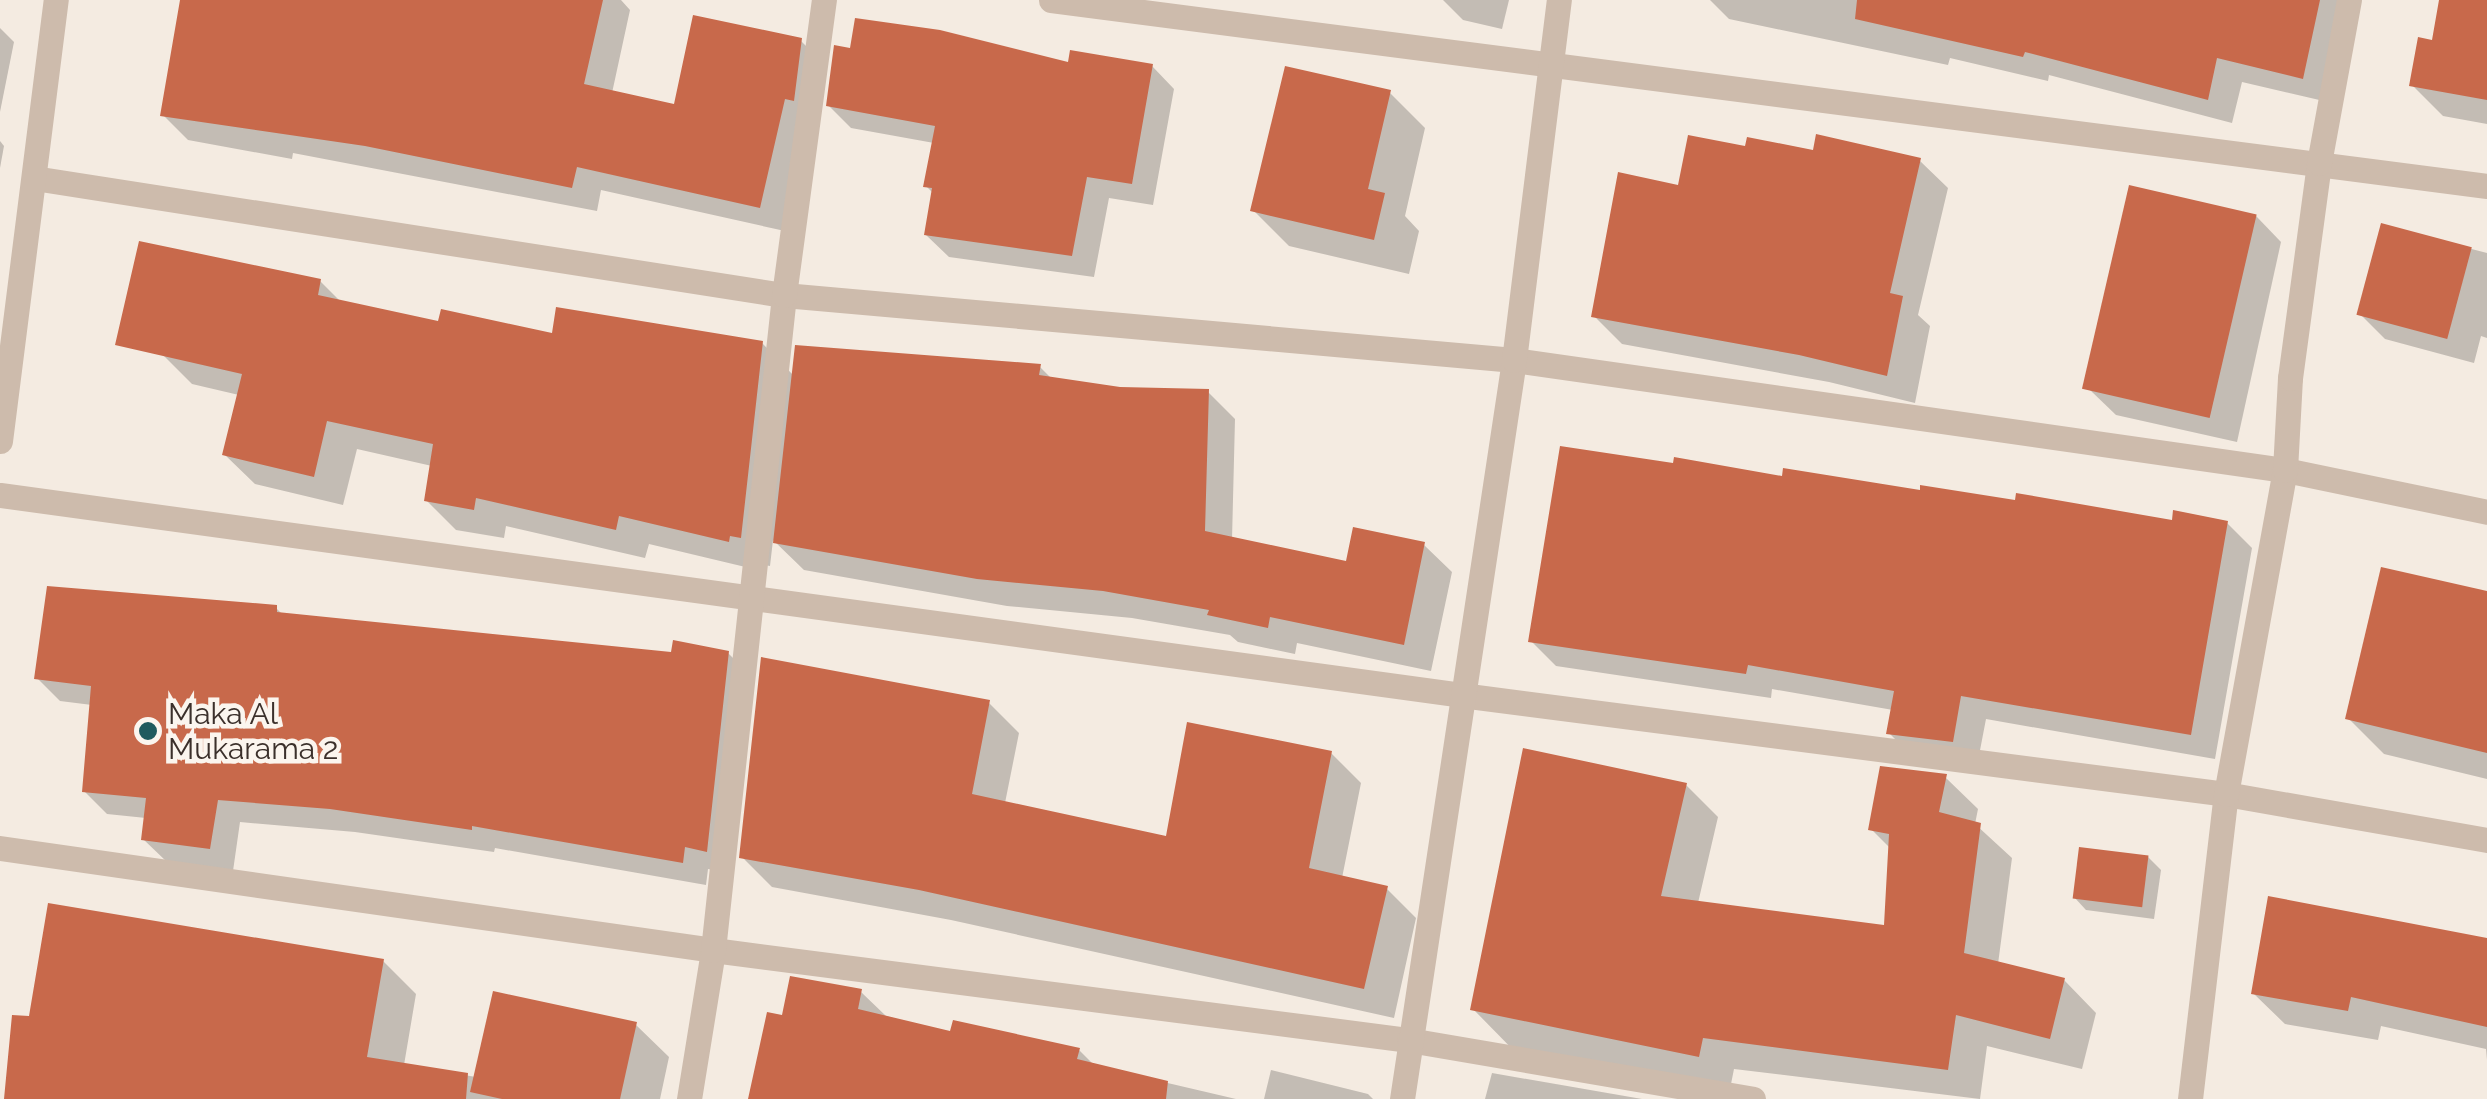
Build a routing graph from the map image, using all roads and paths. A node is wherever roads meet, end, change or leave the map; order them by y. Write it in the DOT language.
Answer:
graph roads {
  1 [pos="56,0"];
  2 [pos="824,0"];
  3 [pos="1051,0"];
  4 [pos="1560,0"];
  5 [pos="2348,0"];
  6 [pos="1552,66"];
  7 [pos="2320,163"];
  8 [pos="34,178"];
  9 [pos="2487,186"];
  10 [pos="10,280"];
  11 [pos="784,295"];
  12 [pos="1514,360"];
  13 [pos="0,442"];
  14 [pos="2285,470"];
  15 [pos="0,494"];
  16 [pos="2487,512"];
  17 [pos="754,597"];
  18 [pos="1461,695"];
  19 [pos="2226,794"];
  20 [pos="2487,840"];
  21 [pos="0,848"];
  22 [pos="713,950"];
  23 [pos="1409,1040"];
  24 [pos="689,1099"];
  25 [pos="1402,1099"];
  26 [pos="1753,1099"];
  27 [pos="2190,1099"];
  1 -- 8 [label="street"];
  2 -- 11 [label="street"];
  3 -- 6 [label="street"];
  4 -- 6 [label="street"];
  5 -- 7 [label="street"];
  6 -- 7 [label="street"];
  6 -- 12 [label="street"];
  7 -- 9 [label="street"];
  7 -- 14 [label="street"];
  8 -- 10 [label="street"];
  8 -- 11 [label="street"];
  10 -- 13 [label="street"];
  11 -- 12 [label="street"];
  11 -- 17 [label="street"];
  12 -- 14 [label="street"];
  12 -- 18 [label="street"];
  14 -- 16 [label="street"];
  14 -- 19 [label="street"];
  15 -- 17 [label="street"];
  17 -- 18 [label="street"];
  17 -- 22 [label="street"];
  18 -- 19 [label="street"];
  18 -- 23 [label="street"];
  19 -- 20 [label="street"];
  19 -- 27 [label="street"];
  21 -- 22 [label="street"];
  22 -- 23 [label="street"];
  22 -- 24 [label="street"];
  23 -- 25 [label="street"];
  23 -- 26 [label="street"];
}
